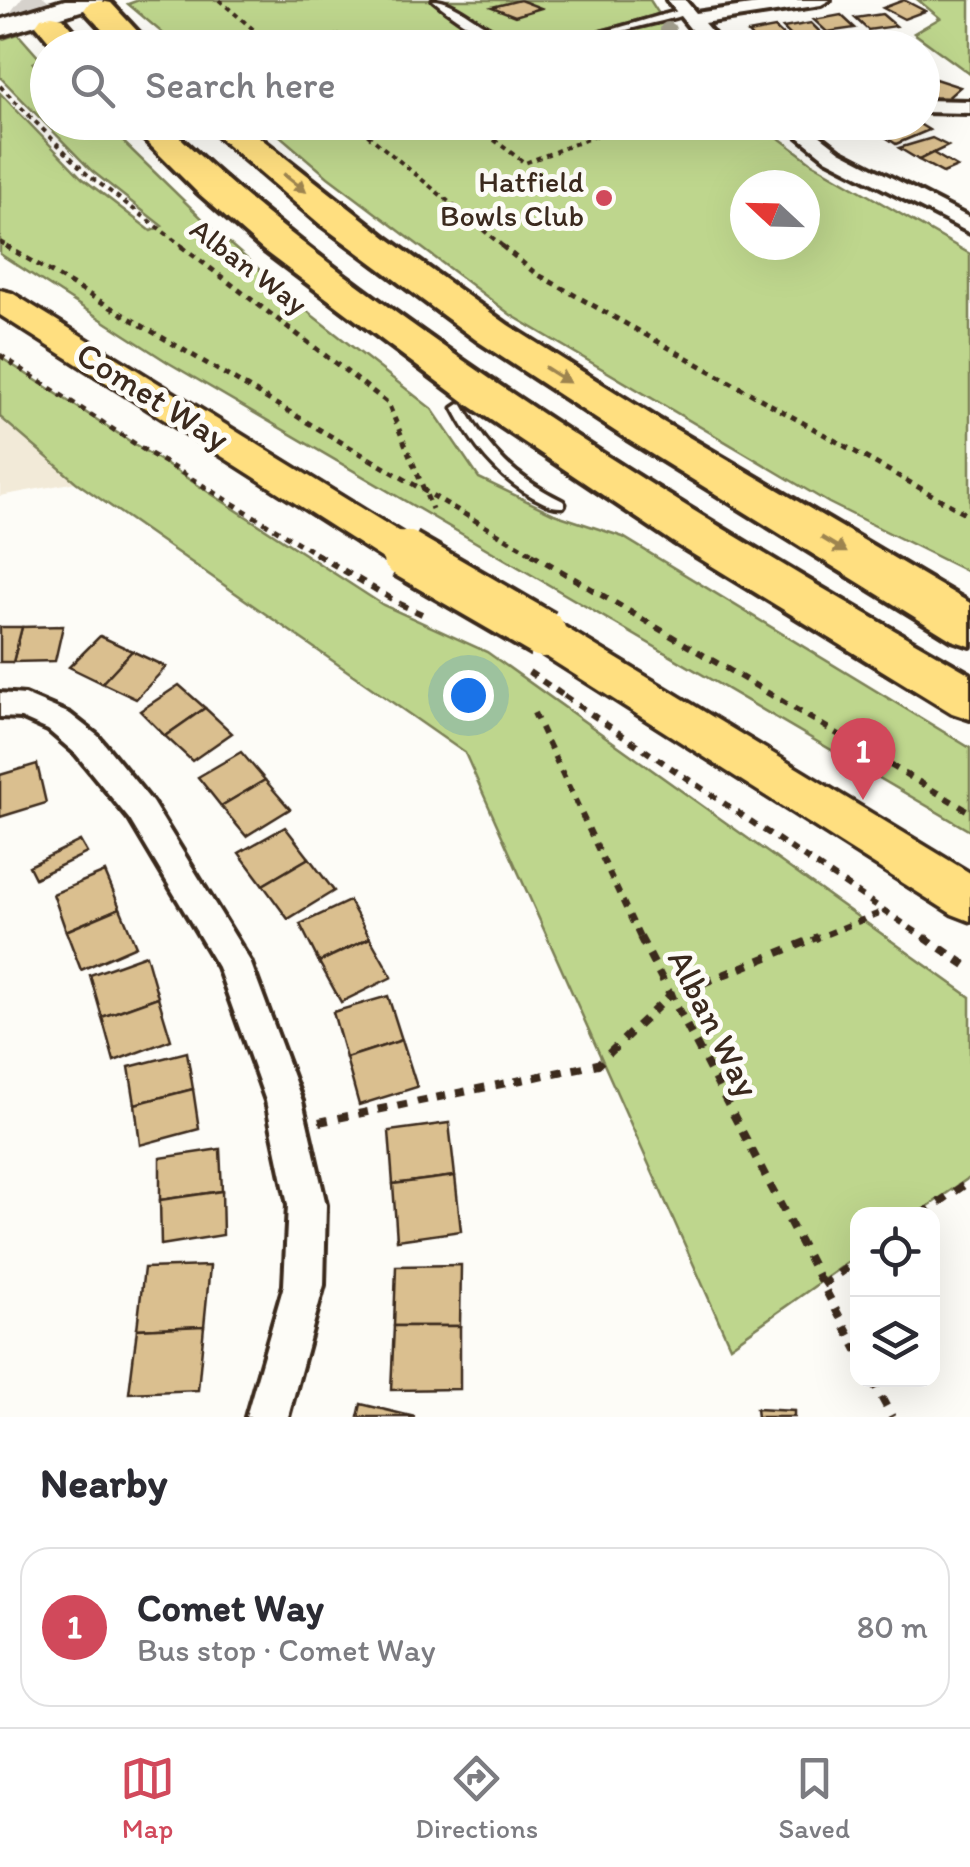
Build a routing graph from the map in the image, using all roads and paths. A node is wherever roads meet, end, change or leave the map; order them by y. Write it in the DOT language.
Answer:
graph roads {
  1 [pos="219,0"];
  2 [pos="437,0"];
  3 [pos="821,0"];
  4 [pos="96,5"];
  5 [pos="685,11"];
  6 [pos="0,12"];
  7 [pos="55,24"];
  8 [pos="0,28"];
  9 [pos="120,30"];
  10 [pos="254,30"];
  11 [pos="487,30"];
  12 [pos="606,30"];
  13 [pos="0,86"];
  14 [pos="940,106"];
  15 [pos="970,107"];
  16 [pos="30,116"];
  17 [pos="53,140"];
  18 [pos="162,140"];
  19 [pos="241,140"];
  20 [pos="374,140"];
  21 [pos="494,140"];
  22 [pos="585,140"];
  23 [pos="813,140"];
  24 [pos="224,200"];
  25 [pos="970,227"];
  26 [pos="0,242"];
  27 [pos="0,300"];
  28 [pos="0,355"];
  29 [pos="459,408"];
  30 [pos="558,504"];
  31 [pos="432,509"];
  32 [pos="970,516"];
  33 [pos="400,604"];
  34 [pos="956,616"];
  35 [pos="564,696"];
  36 [pos="970,699"];
  37 [pos="0,705"];
  38 [pos="534,712"];
  39 [pos="970,734"];
  40 [pos="970,812"];
  41 [pos="970,899"];
  42 [pos="882,912"];
  43 [pos="970,968"];
  44 [pos="668,997"];
  45 [pos="289,1128"];
  46 [pos="970,1181"];
  47 [pos="932,1207"];
  48 [pos="850,1266"];
  49 [pos="822,1285"];
  50 [pos="850,1337"];
  51 [pos="876,1387"];
  52 [pos="268,1417"];
  53 [pos="892,1417"];
  1 -- 10 [label="path"];
  2 -- 11 [label="lane"];
  3 -- 5 [label="street"];
  4 -- 8 [label="main road"];
  4 -- 9 [label="highway"];
  5 -- 12 [label="lane"];
  6 -- 7 [label="main road"];
  13 -- 16 [label="path, Alban Way"];
  14 -- 15 [label="street"];
  17 -- 31 [label="path, Alban Way"];
  18 -- 24 [label="highway"];
  19 -- 34 [label="highway, one-way"];
  20 -- 32 [label="path"];
  21 -- 22 [label="path"];
  23 -- 25 [label="street"];
  24 -- 29 [label="highway"];
  24 -- 36 [label="highway"];
  26 -- 40 [label="path, bridge"];
  27 -- 41 [label="main road, Comet Way, bridge"];
  28 -- 33 [label="path"];
  29 -- 30 [label="lane"];
  29 -- 39 [label="highway"];
  35 -- 42 [label="path"];
  37 -- 45 [label="street"];
  38 -- 44 [label="path, Alban Way"];
  42 -- 43 [label="path"];
  42 -- 44 [label="path"];
  44 -- 45 [label="path"];
  44 -- 49 [label="path, Alban Way"];
  45 -- 52 [label="street"];
  46 -- 47 [label="path"];
  48 -- 49 [label="path"];
  49 -- 50 [label="path, Alban Way"];
  51 -- 53 [label="path"];
}
